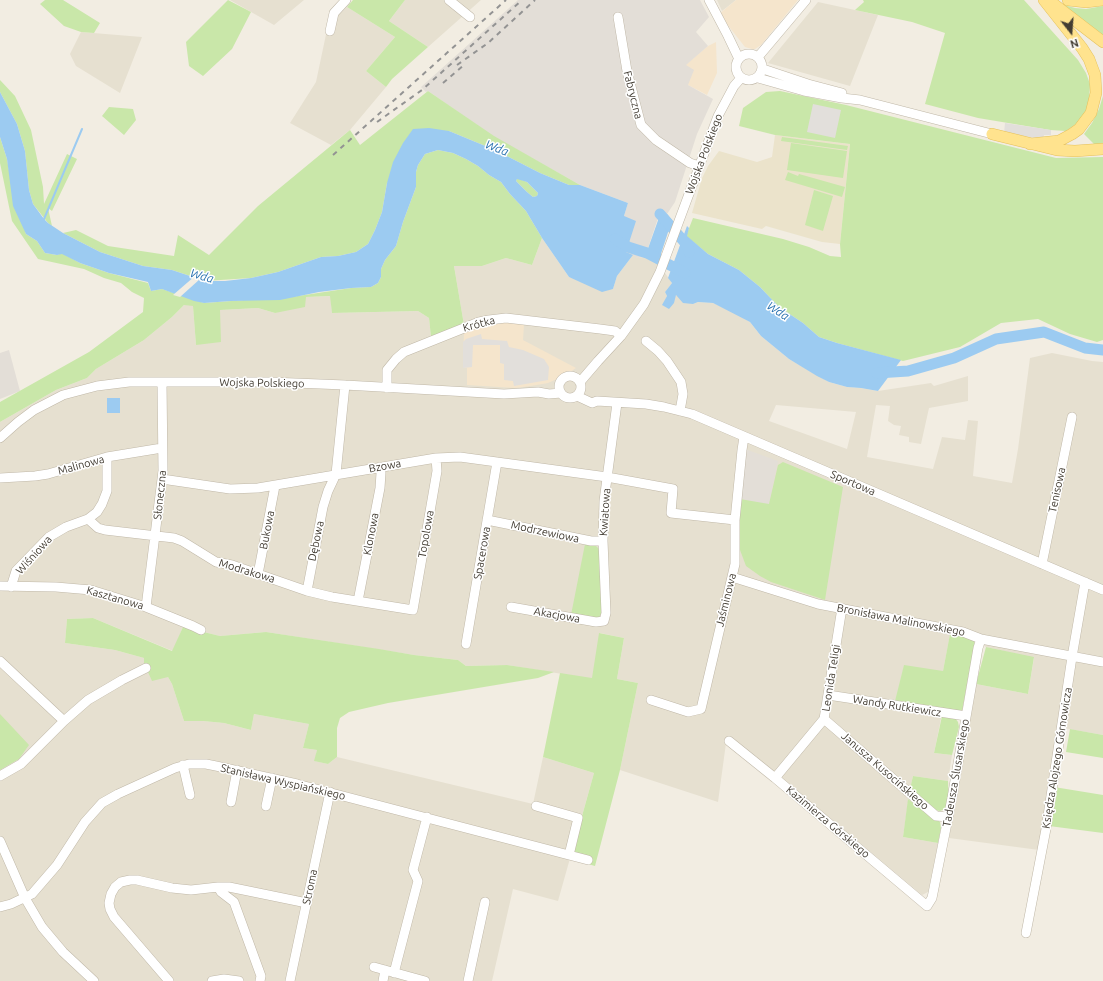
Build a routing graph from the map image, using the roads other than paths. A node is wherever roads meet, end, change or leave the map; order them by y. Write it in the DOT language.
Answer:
graph roads {
  1 [pos="346,0"];
  2 [pos="449,0"];
  3 [pos="709,0"];
  4 [pos="806,0"];
  5 [pos="1044,0"];
  6 [pos="1049,0"];
  7 [pos="1068,0"];
  8 [pos="1103,0"];
  9 [pos="470,17"];
  10 [pos="618,17"];
  11 [pos="330,31"];
  12 [pos="1103,42"];
  13 [pos="742,56"];
  14 [pos="758,57"];
  15 [pos="763,69"];
  16 [pos="741,78"];
  17 [pos="758,78"];
  18 [pos="860,100"];
  19 [pos="992,134"];
  20 [pos="1030,144"];
  21 [pos="1103,149"];
  22 [pos="699,166"];
  23 [pos="622,336"];
  24 [pos="646,342"];
  25 [pos="162,382"];
  26 [pos="345,385"];
  27 [pos="578,386"];
  28 [pos="387,388"];
  29 [pos="560,388"];
  30 [pos="617,403"];
  31 [pos="680,411"];
  32 [pos="1072,417"];
  33 [pos="744,437"];
  34 [pos="0,438"];
  35 [pos="162,448"];
  36 [pos="107,457"];
  37 [pos="436,458"];
  38 [pos="497,462"];
  39 [pos="380,467"];
  40 [pos="336,474"];
  41 [pos="607,477"];
  42 [pos="0,478"];
  43 [pos="316,478"];
  44 [pos="162,479"];
  45 [pos="275,486"];
  46 [pos="328,492"];
  47 [pos="88,519"];
  48 [pos="487,520"];
  49 [pos="735,520"];
  50 [pos="155,536"];
  51 [pos="603,541"];
  52 [pos="1042,564"];
  53 [pos="258,574"];
  54 [pos="732,577"];
  55 [pos="1085,582"];
  56 [pos="0,586"];
  57 [pos="11,587"];
  58 [pos="1103,590"];
  59 [pos="307,591"];
  60 [pos="358,601"];
  61 [pos="146,607"];
  62 [pos="511,607"];
  63 [pos="842,608"];
  64 [pos="413,610"];
  65 [pos="604,621"];
  66 [pos="201,630"];
  67 [pos="981,638"];
  68 [pos="466,644"];
  69 [pos="1072,657"];
  70 [pos="0,661"];
  71 [pos="1103,662"];
  72 [pos="146,668"];
  73 [pos="828,695"];
  74 [pos="651,700"];
  75 [pos="966,716"];
  76 [pos="824,719"];
  77 [pos="64,721"];
  78 [pos="729,741"];
  79 [pos="183,765"];
  80 [pos="237,770"];
  81 [pos="0,776"];
  82 [pos="272,778"];
  83 [pos="775,778"];
  84 [pos="330,792"];
  85 [pos="190,795"];
  86 [pos="231,802"];
  87 [pos="266,806"];
  88 [pos="536,806"];
  89 [pos="427,817"];
  90 [pos="948,817"];
  91 [pos="0,841"];
  92 [pos="569,855"];
  93 [pos="588,860"];
  94 [pos="218,886"];
  95 [pos="25,898"];
  96 [pos="486,902"];
  97 [pos="307,903"];
  98 [pos="927,906"];
  99 [pos="0,907"];
  100 [pos="1026,933"];
  101 [pos="374,967"];
  102 [pos="390,971"];
  103 [pos="94,981"];
  104 [pos="169,981"];
  105 [pos="212,981"];
  106 [pos="239,981"];
  107 [pos="260,981"];
  108 [pos="290,981"];
  109 [pos="383,981"];
  110 [pos="425,981"];
  111 [pos="468,981"];
  1 -- 11 [label="street"];
  2 -- 9 [label="street"];
  3 -- 13 [label="street"];
  4 -- 14 [label="street"];
  5 -- 20 [label="main road"];
  6 -- 12 [label="main road"];
  7 -- 8 [label="main road"];
  10 -- 22 [label="street, Fabryczna"];
  13 -- 14 [label="street"];
  13 -- 16 [label="street"];
  14 -- 15 [label="street"];
  15 -- 17 [label="street"];
  15 -- 18 [label="street"];
  16 -- 17 [label="street"];
  16 -- 22 [label="street, Wojska Polskiego"];
  17 -- 18 [label="street"];
  18 -- 19 [label="street"];
  19 -- 20 [label="main road"];
  20 -- 21 [label="main road"];
  22 -- 23 [label="street, Wojska Polskiego"];
  23 -- 27 [label="street"];
  23 -- 28 [label="street, Krótka"];
  24 -- 31 [label="street"];
  25 -- 26 [label="street, Wojska Polskiego"];
  25 -- 34 [label="street, Wojska Polskiego"];
  25 -- 35 [label="street, Słoneczna"];
  26 -- 28 [label="street, Wojska Polskiego"];
  26 -- 40 [label="street, Dębowa"];
  27 -- 29 [label="street"];
  27 -- 29 [label="street, Wojska Polskiego"];
  27 -- 30 [label="street, Sportowa"];
  28 -- 29 [label="street, Wojska Polskiego"];
  30 -- 31 [label="street, Sportowa"];
  30 -- 41 [label="street, Kwiatowa"];
  31 -- 33 [label="street, Sportowa"];
  32 -- 52 [label="street, Tenisowa"];
  33 -- 49 [label="street, Jaśminowa"];
  33 -- 52 [label="street, Sportowa"];
  35 -- 36 [label="street, Malinowa"];
  35 -- 44 [label="street, Słoneczna"];
  36 -- 42 [label="street, Malinowa"];
  36 -- 47 [label="street, Wiśniowa"];
  37 -- 38 [label="street, Bzowa"];
  37 -- 39 [label="street, Bzowa"];
  37 -- 64 [label="street, Topolowa"];
  38 -- 41 [label="street, Bzowa"];
  38 -- 48 [label="street, Spacerowa"];
  39 -- 40 [label="street, Bzowa"];
  39 -- 60 [label="street, Klonowa"];
  40 -- 43 [label="street, Bzowa"];
  40 -- 46 [label="street, Dębowa"];
  41 -- 49 [label="street, Bzowa"];
  41 -- 51 [label="street, Kwiatowa"];
  43 -- 45 [label="street, Bzowa"];
  43 -- 46 [label="street"];
  44 -- 45 [label="street, Bzowa"];
  44 -- 50 [label="street, Słoneczna"];
  45 -- 53 [label="street, Bukowa"];
  46 -- 59 [label="street, Dębowa"];
  47 -- 50 [label="street, Modrakowa"];
  47 -- 57 [label="street, Wiśniowa"];
  48 -- 51 [label="street, Modrzewiowa"];
  48 -- 68 [label="street, Spacerowa"];
  49 -- 54 [label="street, Jaśminowa"];
  50 -- 53 [label="street, Modrakowa"];
  50 -- 61 [label="street, Słoneczna"];
  51 -- 65 [label="street, Kwiatowa"];
  52 -- 55 [label="street, Sportowa"];
  53 -- 59 [label="street, Modrakowa"];
  54 -- 63 [label="street, Bronisława Malinowskiego"];
  54 -- 74 [label="street, Jaśminowa"];
  55 -- 58 [label="street, Sportowa"];
  55 -- 69 [label="street, Księdza Alojzego Górnowicza"];
  56 -- 57 [label="street, Kasztanowa"];
  57 -- 61 [label="street, Kasztanowa"];
  59 -- 60 [label="street, Modrakowa"];
  60 -- 64 [label="street, Modrakowa"];
  61 -- 66 [label="street, Kasztanowa"];
  62 -- 65 [label="street, Akacjowa"];
  63 -- 67 [label="street, Bronisława Malinowskiego"];
  63 -- 73 [label="street, Leonida Teligi"];
  67 -- 69 [label="street, Bronisława Malinowskiego"];
  67 -- 75 [label="street, Tadeusza Ślusarskiego"];
  69 -- 71 [label="street, Bronisława Malinowskiego"];
  69 -- 100 [label="street, Księdza Alojzego Górnowicza"];
  70 -- 77 [label="street"];
  72 -- 77 [label="street"];
  73 -- 75 [label="street, Wandy Rutkiewicz"];
  73 -- 76 [label="street, Leonida Teligi"];
  75 -- 90 [label="street, Tadeusza Ślusarskiego"];
  76 -- 83 [label="street, Leonida Teligi"];
  76 -- 90 [label="street, Janusza Kusocińskiego"];
  77 -- 81 [label="street"];
  78 -- 83 [label="street, Kazimierza Górskiego"];
  79 -- 80 [label="street, Stanisława Wyspiańskiego"];
  79 -- 85 [label="street"];
  79 -- 95 [label="street, Stanisława Wyspiańskiego"];
  80 -- 82 [label="street, Stanisława Wyspiańskiego"];
  80 -- 86 [label="street"];
  82 -- 84 [label="street, Stanisława Wyspiańskiego"];
  82 -- 87 [label="street"];
  83 -- 98 [label="street, Kazimierza Górskiego"];
  84 -- 89 [label="street, Stanisława Wyspiańskiego"];
  84 -- 97 [label="street, Stroma"];
  88 -- 92 [label="street"];
  89 -- 92 [label="street, Stanisława Wyspiańskiego"];
  89 -- 102 [label="street"];
  90 -- 98 [label="street, Tadeusza Ślusarskiego"];
  91 -- 95 [label="street"];
  92 -- 93 [label="street, Stanisława Wyspiańskiego"];
  94 -- 97 [label="street"];
  94 -- 104 [label="street"];
  94 -- 107 [label="street"];
  95 -- 99 [label="street, Stanisława Wyspiańskiego"];
  95 -- 103 [label="street"];
  96 -- 111 [label="street"];
  97 -- 108 [label="street, Stroma"];
  101 -- 102 [label="street"];
  102 -- 109 [label="street"];
  102 -- 110 [label="street"];
  105 -- 106 [label="street"];
}
